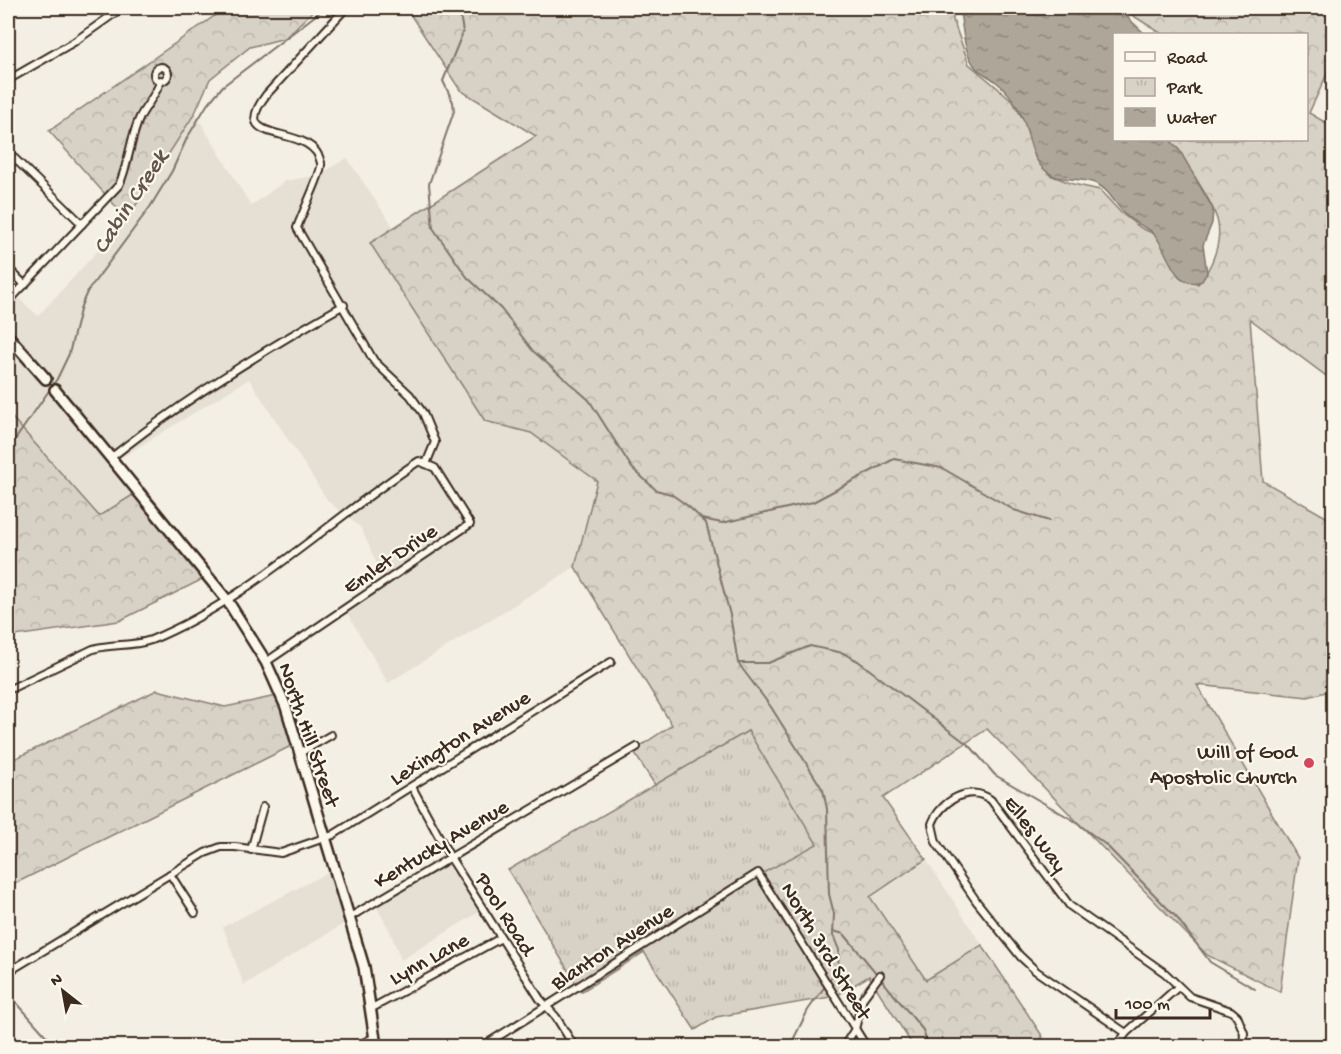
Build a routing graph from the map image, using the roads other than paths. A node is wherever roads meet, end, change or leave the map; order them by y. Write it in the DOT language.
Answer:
graph roads {
  1 [pos="122,8"];
  2 [pos="346,8"];
  3 [pos="8,80"];
  4 [pos="160,80"];
  5 [pos="8,152"];
  6 [pos="82,224"];
  7 [pos="8,268"];
  8 [pos="25,285"];
  9 [pos="8,302"];
  10 [pos="344,305"];
  11 [pos="8,336"];
  12 [pos="45,379"];
  13 [pos="55,390"];
  14 [pos="111,457"];
  15 [pos="426,464"];
  16 [pos="227,600"];
  17 [pos="266,662"];
  18 [pos="611,662"];
  19 [pos="8,690"];
  20 [pos="331,735"];
  21 [pos="637,747"];
  22 [pos="300,753"];
  23 [pos="412,787"];
  24 [pos="263,807"];
  25 [pos="326,838"];
  26 [pos="251,850"];
  27 [pos="450,857"];
  28 [pos="758,873"];
  29 [pos="171,874"];
  30 [pos="195,914"];
  31 [pos="350,917"];
  32 [pos="501,938"];
  33 [pos="8,972"];
  34 [pos="880,975"];
  35 [pos="1178,987"];
  36 [pos="547,1007"];
  37 [pos="372,1008"];
  38 [pos="855,1029"];
  39 [pos="1126,1033"];
  40 [pos="375,1042"];
  41 [pos="357,1047"];
  42 [pos="483,1047"];
  43 [pos="574,1047"];
  44 [pos="844,1047"];
  45 [pos="866,1047"];
  46 [pos="1117,1047"];
  47 [pos="1243,1047"];
  1 -- 3 [label="street"];
  2 -- 10 [label="street"];
  4 -- 6 [label="street"];
  5 -- 6 [label="street"];
  6 -- 8 [label="street"];
  7 -- 8 [label="street"];
  8 -- 9 [label="street"];
  10 -- 14 [label="street"];
  10 -- 15 [label="street"];
  11 -- 12 [label="street, North Hill Street"];
  12 -- 13 [label="street, North Hill Street"];
  13 -- 14 [label="street, North Hill Street"];
  14 -- 16 [label="street, North Hill Street"];
  15 -- 16 [label="street"];
  15 -- 17 [label="street, Emlet Drive"];
  16 -- 17 [label="street, North Hill Street"];
  16 -- 19 [label="street"];
  17 -- 22 [label="street, North Hill Street"];
  18 -- 23 [label="street, Lexington Avenue"];
  20 -- 22 [label="street"];
  21 -- 27 [label="street, Kentucky Avenue"];
  22 -- 25 [label="street, North Hill Street"];
  23 -- 25 [label="street, Lexington Avenue"];
  23 -- 27 [label="street, Pool Road"];
  24 -- 26 [label="street"];
  25 -- 26 [label="street, Lexington Avenue"];
  25 -- 31 [label="street, North Hill Street"];
  26 -- 29 [label="street, Lexington Avenue"];
  27 -- 31 [label="street, Kentucky Avenue"];
  27 -- 32 [label="street, Pool Road"];
  28 -- 36 [label="street, Blanton Avenue"];
  28 -- 38 [label="street, North 3rd Street"];
  29 -- 30 [label="street"];
  29 -- 33 [label="street, Lexington Avenue"];
  31 -- 37 [label="street, North Hill Street"];
  32 -- 36 [label="street, Pool Road"];
  32 -- 37 [label="street, Lynn Lane"];
  34 -- 38 [label="street"];
  35 -- 39 [label="street"];
  35 -- 39 [label="street, Elles Way"];
  35 -- 47 [label="street, Elles Way"];
  36 -- 42 [label="street, Blanton Avenue"];
  36 -- 43 [label="street, Pool Road"];
  37 -- 40 [label="street, North Hill Street"];
  38 -- 44 [label="street"];
  38 -- 45 [label="street, North 3rd Street"];
  39 -- 46 [label="street"];
  40 -- 41 [label="street"];
}
